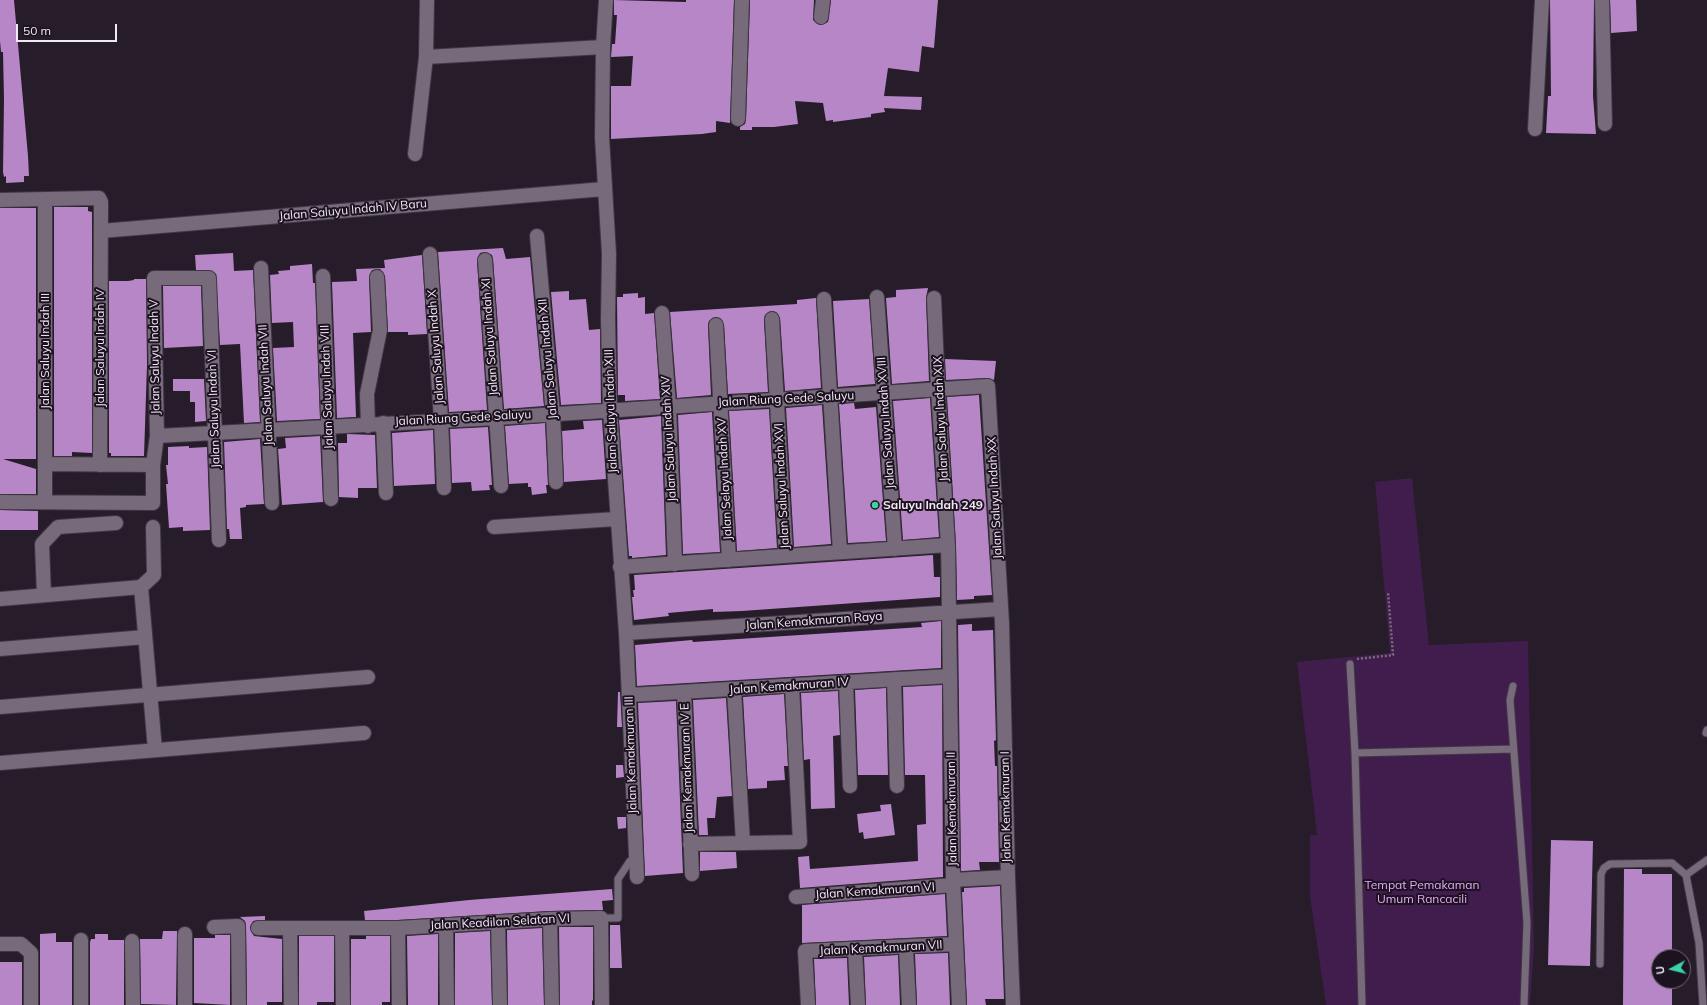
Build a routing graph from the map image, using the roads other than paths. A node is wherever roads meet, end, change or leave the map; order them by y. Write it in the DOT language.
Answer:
graph roads {
  1 [pos="427,0"];
  2 [pos="606,0"];
  3 [pos="742,0"];
  4 [pos="823,0"];
  5 [pos="1542,0"];
  6 [pos="1602,0"];
  7 [pos="821,17"];
  8 [pos="603,47"];
  9 [pos="426,57"];
  10 [pos="738,118"];
  11 [pos="1605,124"];
  12 [pos="1535,129"];
  13 [pos="414,154"];
  14 [pos="604,189"];
  15 [pos="0,200"];
  16 [pos="45,200"];
  17 [pos="101,231"];
  18 [pos="537,236"];
  19 [pos="430,254"];
  20 [pos="485,260"];
  21 [pos="261,268"];
  22 [pos="323,276"];
  23 [pos="377,277"];
  24 [pos="209,278"];
  25 [pos="877,297"];
  26 [pos="934,298"];
  27 [pos="824,299"];
  28 [pos="662,313"];
  29 [pos="772,319"];
  30 [pos="716,325"];
  31 [pos="988,386"];
  32 [pos="938,389"];
  33 [pos="884,393"];
  34 [pos="830,397"];
  35 [pos="777,400"];
  36 [pos="721,403"];
  37 [pos="668,407"];
  38 [pos="610,410"];
  39 [pos="553,414"];
  40 [pos="496,418"];
  41 [pos="441,420"];
  42 [pos="384,423"];
  43 [pos="328,426"];
  44 [pos="368,426"];
  45 [pos="268,430"];
  46 [pos="214,432"];
  47 [pos="157,436"];
  48 [pos="45,464"];
  49 [pos="100,465"];
  50 [pos="153,465"];
  51 [pos="556,482"];
  52 [pos="501,486"];
  53 [pos="444,488"];
  54 [pos="386,493"];
  55 [pos="331,499"];
  56 [pos="0,502"];
  57 [pos="45,502"];
  58 [pos="272,502"];
  59 [pos="616,519"];
  60 [pos="116,523"];
  61 [pos="153,527"];
  62 [pos="494,527"];
  63 [pos="219,540"];
  64 [pos="948,545"];
  65 [pos="895,548"];
  66 [pos="840,552"];
  67 [pos="786,556"];
  68 [pos="729,560"];
  69 [pos="675,564"];
  70 [pos="620,567"];
  71 [pos="141,587"];
  72 [pos="44,595"];
  73 [pos="0,599"];
  74 [pos="1001,609"];
  75 [pos="949,612"];
  76 [pos="626,633"];
  77 [pos="145,637"];
  78 [pos="0,649"];
  79 [pos="1350,664"];
  80 [pos="950,676"];
  81 [pos="368,677"];
  82 [pos="894,679"];
  83 [pos="846,682"];
  84 [pos="792,686"];
  85 [pos="1513,686"];
  86 [pos="734,689"];
  87 [pos="684,692"];
  88 [pos="150,695"];
  89 [pos="629,695"];
  90 [pos="0,707"];
  91 [pos="364,733"];
  92 [pos="155,750"];
  93 [pos="1514,750"];
  94 [pos="1355,753"];
  95 [pos="0,763"];
  96 [pos="850,786"];
  97 [pos="897,786"];
  98 [pos="743,842"];
  99 [pos="690,844"];
  100 [pos="636,860"];
  101 [pos="1707,860"];
  102 [pos="692,874"];
  103 [pos="1686,875"];
  104 [pos="637,877"];
  105 [pos="1008,877"];
  106 [pos="954,883"];
  107 [pos="796,897"];
  108 [pos="602,918"];
  109 [pos="550,919"];
  110 [pos="498,922"];
  111 [pos="446,925"];
  112 [pos="214,927"];
  113 [pos="258,928"];
  114 [pos="290,928"];
  115 [pos="342,928"];
  116 [pos="398,928"];
  117 [pos="185,934"];
  118 [pos="81,940"];
  119 [pos="132,941"];
  120 [pos="0,944"];
  121 [pos="956,944"];
  122 [pos="906,948"];
  123 [pos="855,950"];
  124 [pos="1600,964"];
  125 [pos="1704,1001"];
  126 [pos="31,1005"];
  127 [pos="81,1005"];
  128 [pos="133,1005"];
  129 [pos="185,1005"];
  130 [pos="239,1005"];
  131 [pos="291,1005"];
  132 [pos="343,1005"];
  133 [pos="399,1005"];
  134 [pos="447,1005"];
  135 [pos="500,1005"];
  136 [pos="552,1005"];
  137 [pos="602,1005"];
  138 [pos="808,1005"];
  139 [pos="858,1005"];
  140 [pos="909,1005"];
  141 [pos="959,1005"];
  142 [pos="1014,1005"];
  143 [pos="1362,1005"];
  144 [pos="1524,1005"];
  1 -- 9 [label="street"];
  2 -- 8 [label="street, Jalan Saluyu Indah XIII"];
  3 -- 10 [label="street"];
  4 -- 7 [label="street"];
  5 -- 12 [label="street"];
  6 -- 11 [label="street"];
  8 -- 9 [label="street"];
  8 -- 14 [label="street, Jalan Saluyu Indah XIII"];
  9 -- 13 [label="street"];
  14 -- 17 [label="street, Jalan Saluyu Indah IV Baru"];
  14 -- 38 [label="street, Jalan Saluyu Indah XIII"];
  15 -- 16 [label="street"];
  16 -- 17 [label="street, Jalan Saluyu Indah IV"];
  16 -- 48 [label="street, Jalan Saluyu Indah III"];
  17 -- 49 [label="street, Jalan Saluyu Indah IV"];
  18 -- 39 [label="street, Jalan Saluyu Indah XII"];
  19 -- 41 [label="street, Jalan Saluyu Indah X"];
  20 -- 40 [label="street, Jalan Saluyu Indah XI"];
  21 -- 45 [label="street, Jalan Saluyu Indah VII"];
  22 -- 43 [label="street, Jalan Saluyu Indah VIII"];
  23 -- 44 [label="street"];
  24 -- 46 [label="street, Jalan Saluyu Indah VI"];
  24 -- 47 [label="street, Jalan Saluyu Indah V"];
  25 -- 33 [label="street, Jalan Saluyu Indah XVIII"];
  26 -- 32 [label="street, Jalan Saluyu Indah XIX"];
  27 -- 34 [label="street"];
  28 -- 37 [label="street, Jalan Saluyu Indah XIV"];
  29 -- 35 [label="street, Jalan Saluyu Indah XVI"];
  30 -- 36 [label="street, Jalan Selayu Indah XV"];
  31 -- 32 [label="street, Jalan Riung Gede Saluyu"];
  31 -- 74 [label="street, Jalan Saluyu Indah XX"];
  32 -- 33 [label="street, Jalan Riung Gede Saluyu"];
  32 -- 64 [label="street, Jalan Saluyu Indah XIX"];
  33 -- 34 [label="street, Jalan Riung Gede Saluyu"];
  33 -- 65 [label="street, Jalan Saluyu Indah XVIII"];
  34 -- 35 [label="street, Jalan Riung Gede Saluyu"];
  34 -- 66 [label="street"];
  35 -- 36 [label="street, Jalan Riung Gede Saluyu"];
  35 -- 67 [label="street, Jalan Saluyu Indah XVI"];
  36 -- 37 [label="street, Jalan Riung Gede Saluyu"];
  36 -- 68 [label="street, Jalan Selayu Indah XV"];
  37 -- 38 [label="street, Jalan Riung Gede Saluyu"];
  37 -- 69 [label="street, Jalan Saluyu Indah XIV"];
  38 -- 39 [label="street, Jalan Riung Gede Saluyu"];
  38 -- 59 [label="street, Jalan Saluyu Indah XIII"];
  39 -- 40 [label="street, Jalan Riung Gede Saluyu"];
  39 -- 51 [label="street, Jalan Saluyu Indah XII"];
  40 -- 41 [label="street, Jalan Riung Gede Saluyu"];
  40 -- 52 [label="street, Jalan Saluyu Indah XI"];
  41 -- 42 [label="street, Jalan Riung Gede Saluyu"];
  41 -- 53 [label="street, Jalan Saluyu Indah X"];
  42 -- 44 [label="street, Jalan Riung Gede Saluyu"];
  42 -- 54 [label="street"];
  43 -- 44 [label="street, Jalan Riung Gede Saluyu"];
  43 -- 45 [label="street, Jalan Riung Gede Saluyu"];
  43 -- 55 [label="street, Jalan Saluyu Indah VIII"];
  45 -- 46 [label="street, Jalan Riung Gede Saluyu"];
  45 -- 58 [label="street, Jalan Saluyu Indah VII"];
  46 -- 47 [label="street, Jalan Riung Gede Saluyu"];
  46 -- 63 [label="street, Jalan Saluyu Indah VI"];
  47 -- 50 [label="street"];
  48 -- 49 [label="street"];
  48 -- 57 [label="street, Jalan Saluyu Indah III"];
  49 -- 50 [label="street"];
  50 -- 57 [label="street"];
  56 -- 57 [label="street"];
  59 -- 62 [label="street"];
  59 -- 70 [label="street, Jalan Saluyu Indah XIII"];
  60 -- 72 [label="street"];
  61 -- 71 [label="street"];
  64 -- 65 [label="street"];
  64 -- 75 [label="street, Jalan Saluyu Indah XIX"];
  65 -- 66 [label="street"];
  66 -- 67 [label="street"];
  67 -- 68 [label="street"];
  68 -- 69 [label="street"];
  69 -- 70 [label="street"];
  70 -- 76 [label="street, Jalan Saluyu Indah XIII"];
  71 -- 72 [label="street"];
  71 -- 77 [label="street"];
  72 -- 73 [label="street"];
  74 -- 75 [label="street, Jalan Kemakmuran Raya"];
  74 -- 105 [label="street, Jalan Kemakmuran I"];
  75 -- 76 [label="street, Jalan Kemakmuran Raya"];
  75 -- 80 [label="street, Jalan Kemakmuran II"];
  76 -- 89 [label="street, Jalan Kemakmuran III"];
  77 -- 78 [label="street"];
  77 -- 88 [label="street"];
  79 -- 94 [label="lane"];
  80 -- 82 [label="street, Jalan Kemakmuran IV"];
  80 -- 106 [label="street, Jalan Kemakmuran II"];
  81 -- 88 [label="street"];
  82 -- 83 [label="street, Jalan Kemakmuran IV"];
  82 -- 97 [label="street"];
  83 -- 84 [label="street, Jalan Kemakmuran IV"];
  83 -- 96 [label="street"];
  84 -- 86 [label="street, Jalan Kemakmuran IV"];
  84 -- 98 [label="street, Jalan Kemakmuran IV E"];
  85 -- 93 [label="lane"];
  86 -- 87 [label="street, Jalan Kemakmuran IV"];
  86 -- 98 [label="street"];
  87 -- 89 [label="street, Jalan Kemakmuran IV"];
  87 -- 99 [label="street, Jalan Kemakmuran IV E"];
  88 -- 90 [label="street"];
  88 -- 92 [label="street"];
  89 -- 100 [label="street, Jalan Kemakmuran III"];
  91 -- 92 [label="street"];
  92 -- 95 [label="street"];
  93 -- 94 [label="lane"];
  93 -- 144 [label="lane"];
  94 -- 143 [label="lane"];
  98 -- 99 [label="street, Jalan Kemakmuran IV E"];
  99 -- 102 [label="street, Jalan Kemakmuran IV E"];
  100 -- 104 [label="street, Jalan Kemakmuran III"];
  100 -- 108 [label="lane"];
  101 -- 103 [label="lane"];
  103 -- 124 [label="lane"];
  103 -- 125 [label="lane"];
  105 -- 106 [label="street, Jalan Kemakmuran VI"];
  105 -- 142 [label="street, Jalan Kemakmuran I"];
  106 -- 107 [label="street, Jalan Kemakmuran VI"];
  106 -- 121 [label="street, Jalan Kemakmuran II"];
  108 -- 109 [label="street, Jalan Keadilan Selatan VI"];
  108 -- 137 [label="street"];
  109 -- 110 [label="street, Jalan Keadilan Selatan VI"];
  109 -- 136 [label="street"];
  110 -- 111 [label="street, Jalan Keadilan Selatan VI"];
  110 -- 135 [label="street"];
  111 -- 116 [label="street, Jalan Keadilan Selatan VI"];
  111 -- 134 [label="street"];
  112 -- 130 [label="street"];
  113 -- 114 [label="street, Jalan Keadilan Selatan VI"];
  114 -- 115 [label="street, Jalan Keadilan Selatan VI"];
  114 -- 131 [label="street"];
  115 -- 116 [label="street, Jalan Keadilan Selatan VI"];
  115 -- 132 [label="street"];
  116 -- 133 [label="street"];
  117 -- 129 [label="street"];
  118 -- 127 [label="street"];
  119 -- 128 [label="street"];
  120 -- 126 [label="street"];
  121 -- 122 [label="street, Jalan Kemakmuran VII"];
  121 -- 141 [label="street, Jalan Kemakmuran II"];
  122 -- 123 [label="street, Jalan Kemakmuran VII"];
  122 -- 140 [label="street"];
  123 -- 138 [label="street, Jalan Kemakmuran VII"];
  123 -- 139 [label="street"];
}
